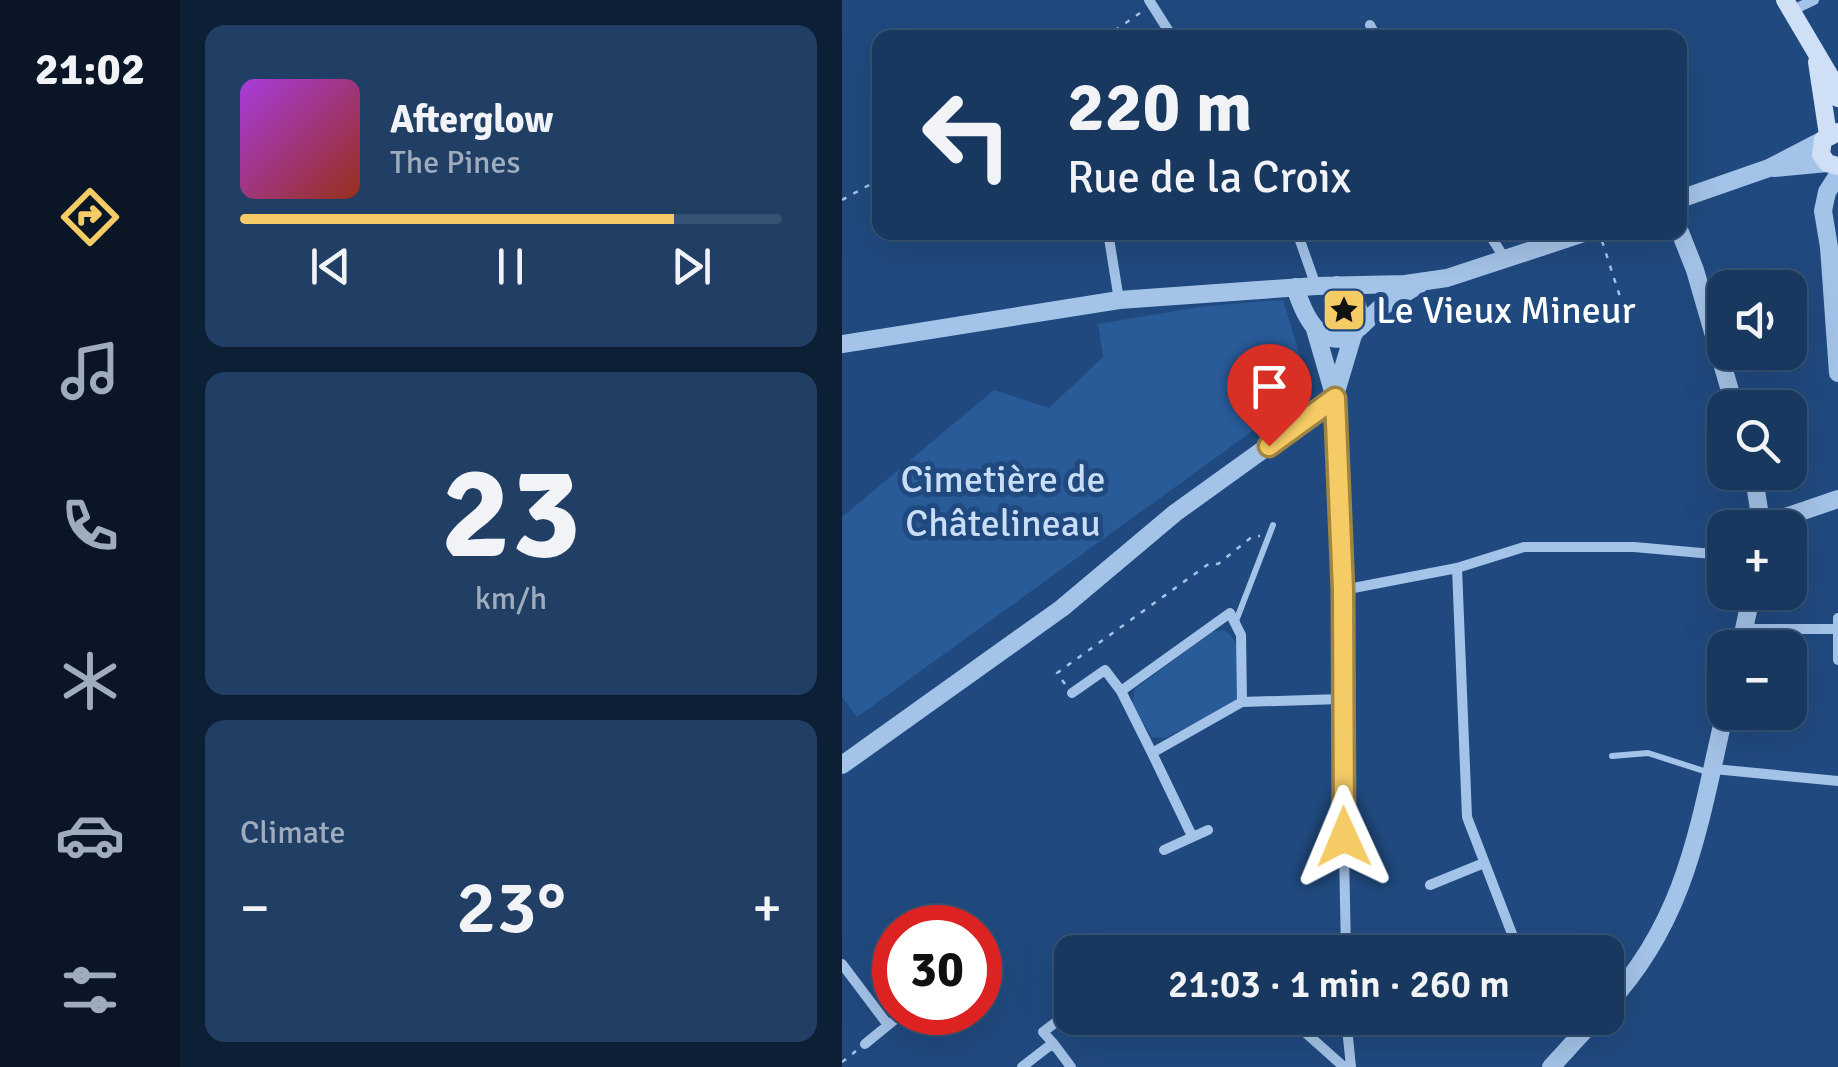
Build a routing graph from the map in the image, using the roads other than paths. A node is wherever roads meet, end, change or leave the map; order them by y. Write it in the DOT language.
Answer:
graph roads {
  1 [pos="1814,0"];
  2 [pos="1153,2"];
  3 [pos="1788,6"];
  4 [pos="1370,24"];
  5 [pos="1169,30"];
  6 [pos="1373,30"];
  7 [pos="1816,56"];
  8 [pos="1838,98"];
  9 [pos="1829,136"];
  10 [pos="1769,168"];
  11 [pos="1834,168"];
  12 [pos="1832,191"];
  13 [pos="1687,197"];
  14 [pos="1109,240"];
  15 [pos="1300,240"];
  16 [pos="1493,240"];
  17 [pos="1564,240"];
  18 [pos="1683,240"];
  19 [pos="1505,260"];
  20 [pos="1425,281"];
  21 [pos="1316,286"];
  22 [pos="1336,286"];
  23 [pos="1295,287"];
  24 [pos="1119,300"];
  25 [pos="1315,329"];
  26 [pos="1356,332"];
  27 [pos="842,344"];
  28 [pos="1838,373"];
  29 [pos="1730,390"];
  30 [pos="1335,398"];
  31 [pos="1838,499"];
  32 [pos="1807,510"];
  33 [pos="1274,524"];
  34 [pos="1707,553"];
  35 [pos="1458,568"];
  36 [pos="1343,590"];
  37 [pos="1235,623"];
  38 [pos="1836,624"];
  39 [pos="1796,630"];
  40 [pos="1838,660"];
  41 [pos="1121,692"];
  42 [pos="1072,693"];
  43 [pos="1341,699"];
  44 [pos="1242,702"];
  45 [pos="1721,730"];
  46 [pos="1152,752"];
  47 [pos="1612,756"];
  48 [pos="842,765"];
  49 [pos="1713,772"];
  50 [pos="1838,781"];
  51 [pos="1208,830"];
  52 [pos="1192,836"];
  53 [pos="1164,850"];
  54 [pos="1484,864"];
  55 [pos="1430,885"];
  56 [pos="1346,935"];
  57 [pos="1512,935"];
  58 [pos="842,964"];
  59 [pos="1624,987"];
  60 [pos="872,1004"];
  61 [pos="1054,1024"];
  62 [pos="875,1035"];
  63 [pos="1309,1035"];
  64 [pos="1347,1035"];
  65 [pos="1578,1036"];
  66 [pos="1052,1043"];
  67 [pos="864,1044"];
  68 [pos="1022,1067"];
  69 [pos="1072,1067"];
  70 [pos="1348,1067"];
  71 [pos="1551,1067"];
  1 -- 3 [label="street"];
  2 -- 5 [label="street"];
  3 -- 7 [label="main road"];
  4 -- 6 [label="street"];
  7 -- 8 [label="main road"];
  7 -- 9 [label="main road"];
  9 -- 10 [label="street"];
  9 -- 11 [label="main road"];
  10 -- 11 [label="street"];
  10 -- 13 [label="street"];
  11 -- 12 [label="street"];
  12 -- 28 [label="street"];
  14 -- 24 [label="street"];
  15 -- 21 [label="street"];
  16 -- 19 [label="street"];
  17 -- 19 [label="street"];
  18 -- 29 [label="street"];
  19 -- 20 [label="street"];
  20 -- 22 [label="street"];
  20 -- 26 [label="street"];
  21 -- 22 [label="street"];
  21 -- 23 [label="street"];
  22 -- 26 [label="street"];
  23 -- 24 [label="street"];
  23 -- 25 [label="street"];
  24 -- 27 [label="street"];
  25 -- 26 [label="street"];
  25 -- 30 [label="street"];
  26 -- 30 [label="street"];
  30 -- 36 [label="street"];
  30 -- 48 [label="street"];
  31 -- 32 [label="street"];
  33 -- 37 [label="lane"];
  34 -- 35 [label="street"];
  35 -- 36 [label="street"];
  35 -- 54 [label="street"];
  36 -- 43 [label="street"];
  37 -- 41 [label="street"];
  37 -- 44 [label="street"];
  38 -- 39 [label="street"];
  38 -- 40 [label="street"];
  41 -- 42 [label="street"];
  41 -- 46 [label="street"];
  43 -- 44 [label="street"];
  43 -- 56 [label="street"];
  44 -- 46 [label="street"];
  45 -- 49 [label="street"];
  46 -- 52 [label="street"];
  47 -- 49 [label="lane"];
  49 -- 50 [label="street"];
  49 -- 59 [label="street"];
  51 -- 52 [label="street"];
  52 -- 53 [label="street"];
  54 -- 55 [label="street"];
  54 -- 57 [label="street"];
  58 -- 60 [label="street"];
  61 -- 66 [label="street"];
  62 -- 67 [label="street"];
  63 -- 70 [label="street"];
  64 -- 70 [label="street"];
  65 -- 71 [label="street"];
  66 -- 68 [label="street"];
  66 -- 69 [label="street"];
}
